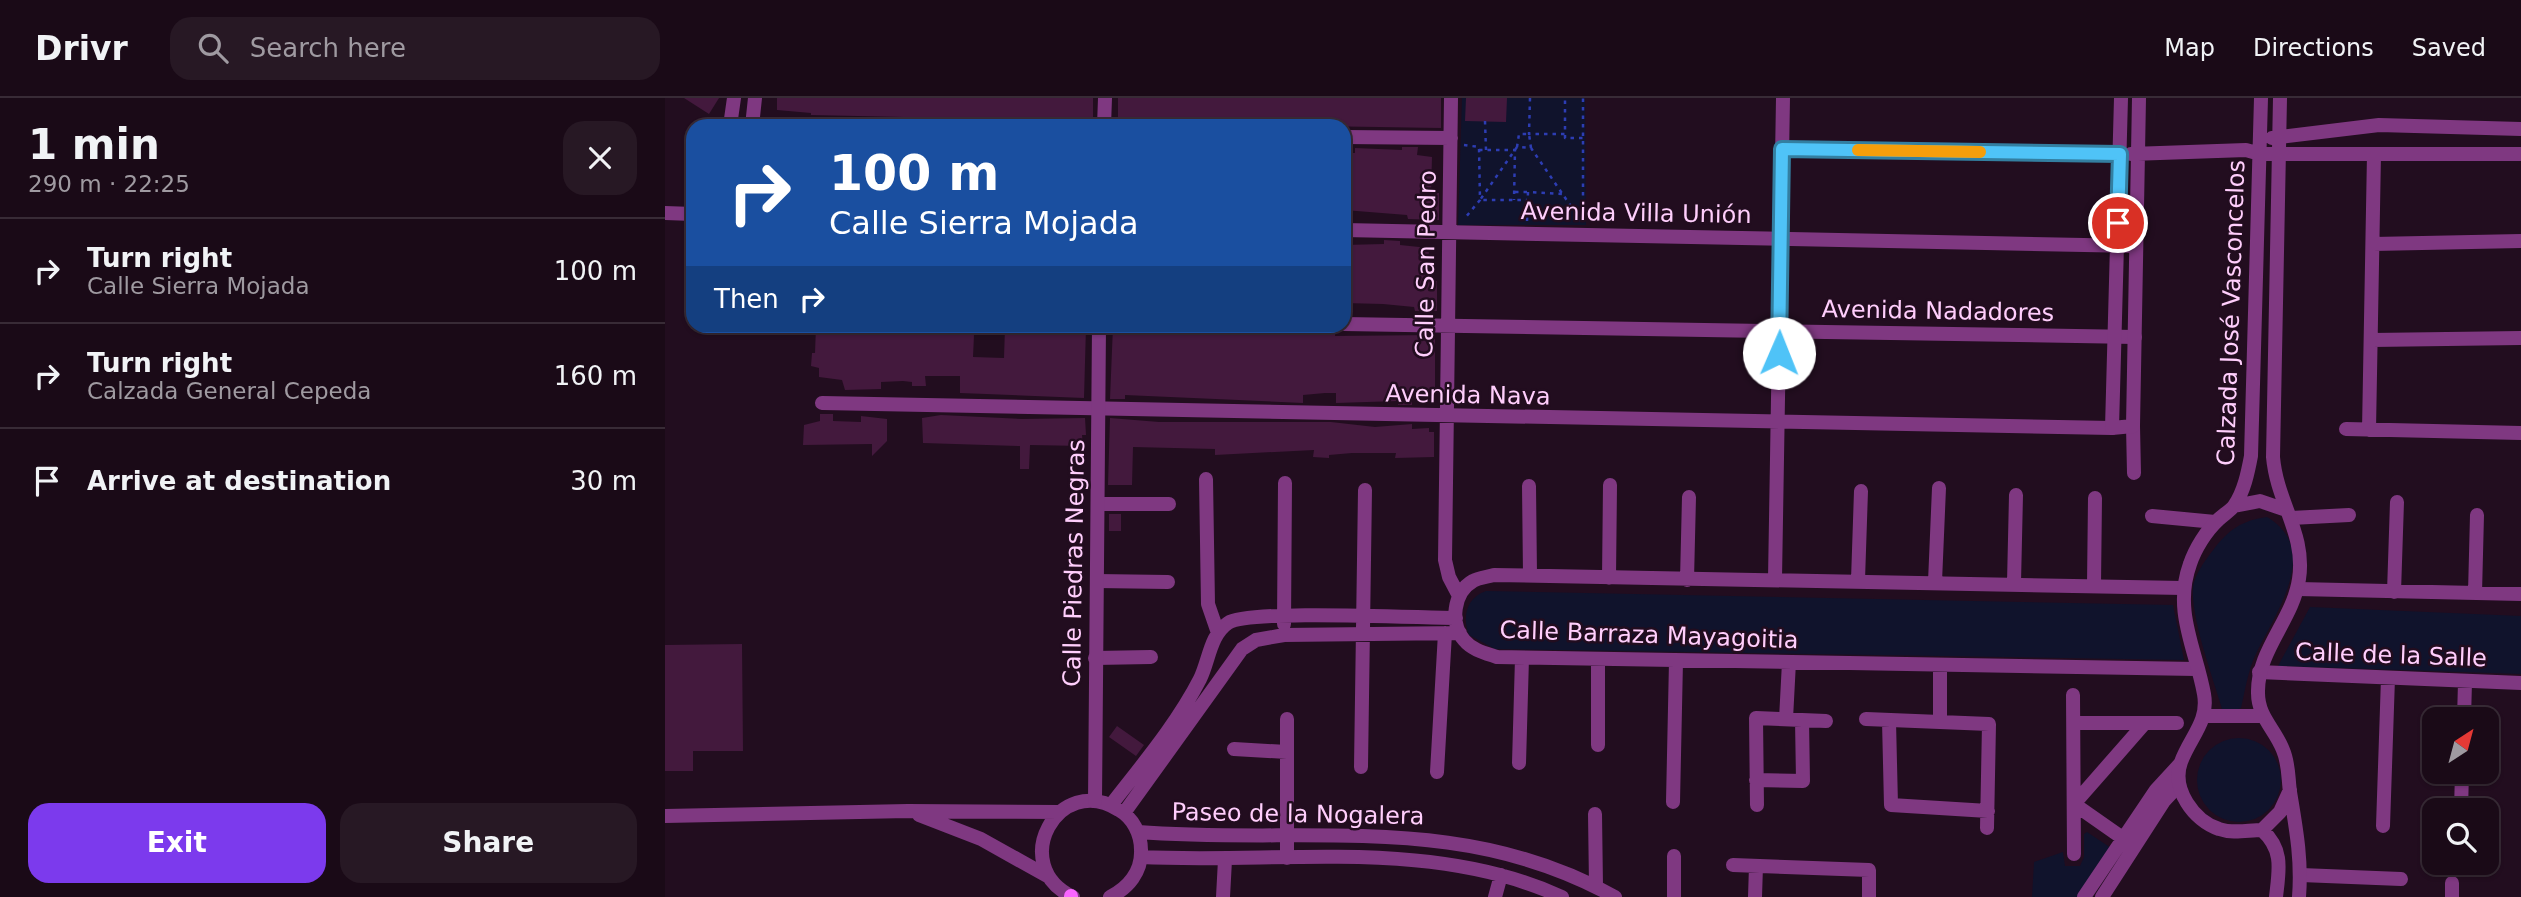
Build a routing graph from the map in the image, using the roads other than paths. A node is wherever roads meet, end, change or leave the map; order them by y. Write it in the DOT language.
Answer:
graph roads {
  1 [pos="734,98"];
  2 [pos="755,98"];
  3 [pos="1105,98"];
  4 [pos="1451,98"];
  5 [pos="1783,98"];
  6 [pos="2121,98"];
  7 [pos="2139,98"];
  8 [pos="2261,98"];
  9 [pos="2280,98"];
  10 [pos="731,119"];
  11 [pos="753,119"];
  12 [pos="1104,119"];
  13 [pos="2521,129"];
  14 [pos="1457,135"];
  15 [pos="1351,137"];
  16 [pos="2280,137"];
  17 [pos="2261,139"];
  18 [pos="1782,149"];
  19 [pos="2253,152"];
  20 [pos="2120,154"];
  21 [pos="2138,154"];
  22 [pos="2279,154"];
  23 [pos="2374,154"];
  24 [pos="2521,154"];
  25 [pos="665,213"];
  26 [pos="686,214"];
  27 [pos="1455,228"];
  28 [pos="1351,230"];
  29 [pos="1781,239"];
  30 [pos="2521,241"];
  31 [pos="2373,244"];
  32 [pos="2117,246"];
  33 [pos="2136,246"];
  34 [pos="1351,324"];
  35 [pos="1447,327"];
  36 [pos="1779,330"];
  37 [pos="1099,333"];
  38 [pos="2115,337"];
  39 [pos="2135,337"];
  40 [pos="2521,338"];
  41 [pos="2372,340"];
  42 [pos="823,403"];
  43 [pos="1099,409"];
  44 [pos="1445,417"];
  45 [pos="1778,422"];
  46 [pos="2133,426"];
  47 [pos="2112,429"];
  48 [pos="2346,429"];
  49 [pos="2369,430"];
  50 [pos="2521,433"];
  51 [pos="2134,473"];
  52 [pos="1206,479"];
  53 [pos="1285,483"];
  54 [pos="1610,485"];
  55 [pos="1529,486"];
  56 [pos="1939,488"];
  57 [pos="1365,490"];
  58 [pos="1861,491"];
  59 [pos="2016,495"];
  60 [pos="1689,497"];
  61 [pos="2095,498"];
  62 [pos="2397,502"];
  63 [pos="1169,503"];
  64 [pos="1098,504"];
  65 [pos="2234,506"];
  66 [pos="2288,514"];
  67 [pos="2350,515"];
  68 [pos="2477,515"];
  69 [pos="2151,516"];
  70 [pos="2215,522"];
  71 [pos="1530,575"];
  72 [pos="1609,578"];
  73 [pos="1775,579"];
  74 [pos="1687,580"];
  75 [pos="1858,580"];
  76 [pos="1097,582"];
  77 [pos="1168,582"];
  78 [pos="1935,582"];
  79 [pos="2014,583"];
  80 [pos="2094,585"];
  81 [pos="2183,588"];
  82 [pos="2298,589"];
  83 [pos="2394,592"];
  84 [pos="2475,593"];
  85 [pos="2521,594"];
  86 [pos="1459,596"];
  87 [pos="1284,616"];
  88 [pos="1365,617"];
  89 [pos="1456,618"];
  90 [pos="1218,633"];
  91 [pos="1453,633"];
  92 [pos="1365,634"];
  93 [pos="1284,635"];
  94 [pos="1095,657"];
  95 [pos="1151,657"];
  96 [pos="1522,659"];
  97 [pos="1598,660"];
  98 [pos="1675,661"];
  99 [pos="1789,662"];
  100 [pos="1940,665"];
  101 [pos="2196,669"];
  102 [pos="2259,672"];
  103 [pos="2388,678"];
  104 [pos="1200,679"];
  105 [pos="2465,682"];
  106 [pos="2521,682"];
  107 [pos="1213,688"];
  108 [pos="2073,695"];
  109 [pos="2464,707"];
  110 [pos="2205,716"];
  111 [pos="2262,716"];
  112 [pos="1287,719"];
  113 [pos="1786,719"];
  114 [pos="1866,719"];
  115 [pos="1802,720"];
  116 [pos="1826,721"];
  117 [pos="1888,721"];
  118 [pos="1940,722"];
  119 [pos="2074,723"];
  120 [pos="2144,723"];
  121 [pos="2177,723"];
  122 [pos="1598,745"];
  123 [pos="1234,749"];
  124 [pos="1287,752"];
  125 [pos="1519,763"];
  126 [pos="2179,765"];
  127 [pos="1361,766"];
  128 [pos="1437,772"];
  129 [pos="1756,780"];
  130 [pos="2179,785"];
  131 [pos="2290,788"];
  132 [pos="1095,801"];
  133 [pos="1673,802"];
  134 [pos="2074,804"];
  135 [pos="1111,805"];
  136 [pos="1757,805"];
  137 [pos="908,811"];
  138 [pos="1988,811"];
  139 [pos="1060,812"];
  140 [pos="1124,813"];
  141 [pos="1595,814"];
  142 [pos="665,816"];
  143 [pos="2383,826"];
  144 [pos="1987,828"];
  145 [pos="2262,830"];
  146 [pos="1138,832"];
  147 [pos="1285,836"];
  148 [pos="2124,839"];
  149 [pos="2074,854"];
  150 [pos="1674,856"];
  151 [pos="1141,857"];
  152 [pos="1287,858"];
  153 [pos="1225,860"];
  154 [pos="1733,865"];
  155 [pos="1756,866"];
  156 [pos="1501,875"];
  157 [pos="2301,875"];
  158 [pos="1049,878"];
  159 [pos="2400,879"];
  160 [pos="1596,886"];
  161 [pos="1072,897"];
  162 [pos="1110,897"];
  163 [pos="1223,897"];
  164 [pos="1495,897"];
  165 [pos="1562,897"];
  166 [pos="1615,897"];
  167 [pos="1674,897"];
  168 [pos="1755,897"];
  169 [pos="1869,897"];
  170 [pos="2084,897"];
  171 [pos="2102,897"];
  172 [pos="2276,897"];
  173 [pos="2299,897"];
  1 -- 10 [label="street"];
  2 -- 11 [label="street"];
  3 -- 12 [label="street"];
  4 -- 14 [label="street, Calle San Pedro"];
  5 -- 18 [label="street"];
  6 -- 20 [label="street"];
  7 -- 21 [label="street"];
  8 -- 17 [label="street, Calzada José Vasconcelos"];
  9 -- 16 [label="street, Calzada José Vasconcelos"];
  13 -- 16 [label="street"];
  14 -- 15 [label="street"];
  14 -- 27 [label="street, Calle San Pedro"];
  16 -- 17 [label="street"];
  16 -- 22 [label="street, Calzada José Vasconcelos"];
  17 -- 19 [label="street"];
  18 -- 20 [label="street"];
  18 -- 29 [label="street"];
  19 -- 21 [label="street"];
  19 -- 22 [label="street"];
  19 -- 65 [label="street, Calzada José Vasconcelos"];
  20 -- 21 [label="street"];
  20 -- 32 [label="street"];
  21 -- 33 [label="street"];
  22 -- 23 [label="street"];
  22 -- 66 [label="street, Calzada José Vasconcelos"];
  23 -- 24 [label="street"];
  23 -- 31 [label="street"];
  25 -- 26 [label="street"];
  27 -- 28 [label="street, Avenida Villa Unión"];
  27 -- 29 [label="street, Avenida Villa Unión"];
  27 -- 35 [label="street, Calle San Pedro"];
  29 -- 32 [label="street, Avenida Villa Unión"];
  29 -- 36 [label="street"];
  30 -- 31 [label="street"];
  31 -- 41 [label="street"];
  32 -- 33 [label="street, Avenida Villa Unión"];
  32 -- 38 [label="street"];
  33 -- 39 [label="street"];
  34 -- 35 [label="street, Avenida Nadadores"];
  35 -- 36 [label="street, Avenida Nadadores"];
  35 -- 44 [label="street, Calle San Pedro"];
  36 -- 38 [label="street, Avenida Nadadores"];
  36 -- 45 [label="street"];
  37 -- 43 [label="street, Calle Piedras Negras"];
  38 -- 39 [label="street, Avenida Nadadores"];
  38 -- 47 [label="street"];
  39 -- 46 [label="street"];
  40 -- 41 [label="street"];
  41 -- 49 [label="street"];
  42 -- 43 [label="street, Avenida Nava"];
  43 -- 44 [label="street, Avenida Nava"];
  43 -- 64 [label="street, Calle Piedras Negras"];
  44 -- 45 [label="street, Avenida Nava"];
  44 -- 86 [label="street, Calle San Pedro"];
  45 -- 47 [label="street, Avenida Nava"];
  45 -- 73 [label="street"];
  46 -- 47 [label="street, Avenida Nava"];
  46 -- 51 [label="street"];
  48 -- 49 [label="street"];
  49 -- 50 [label="street"];
  52 -- 90 [label="street"];
  53 -- 87 [label="street"];
  54 -- 72 [label="street"];
  55 -- 71 [label="street"];
  56 -- 78 [label="street"];
  57 -- 88 [label="street"];
  58 -- 75 [label="street"];
  59 -- 79 [label="street"];
  60 -- 74 [label="street"];
  61 -- 80 [label="street"];
  62 -- 83 [label="street"];
  63 -- 64 [label="street"];
  64 -- 76 [label="street, Calle Piedras Negras"];
  65 -- 66 [label="street"];
  65 -- 70 [label="street, Calzada José Vasconcelos"];
  66 -- 67 [label="street"];
  66 -- 82 [label="street, Calzada José Vasconcelos"];
  68 -- 84 [label="street"];
  69 -- 70 [label="street"];
  70 -- 81 [label="street, Calzada José Vasconcelos"];
  71 -- 72 [label="street"];
  71 -- 86 [label="street"];
  72 -- 74 [label="street"];
  73 -- 74 [label="street"];
  73 -- 75 [label="street"];
  75 -- 78 [label="street"];
  76 -- 77 [label="street"];
  76 -- 94 [label="street, Calle Piedras Negras"];
  78 -- 79 [label="street"];
  79 -- 80 [label="street"];
  80 -- 81 [label="street"];
  81 -- 101 [label="street, Calzada José Vasconcelos"];
  82 -- 83 [label="street"];
  82 -- 102 [label="street, Calzada José Vasconcelos"];
  83 -- 84 [label="street"];
  84 -- 85 [label="street"];
  86 -- 89 [label="street"];
  87 -- 88 [label="street"];
  87 -- 90 [label="street"];
  87 -- 93 [label="street"];
  88 -- 89 [label="street"];
  88 -- 92 [label="street"];
  89 -- 91 [label="street"];
  90 -- 104 [label="street"];
  91 -- 92 [label="street"];
  91 -- 96 [label="street, Calle Barraza Mayagoitia"];
  91 -- 128 [label="street"];
  92 -- 93 [label="street"];
  92 -- 127 [label="street"];
  93 -- 107 [label="street"];
  94 -- 95 [label="street"];
  94 -- 132 [label="street, Calle Piedras Negras"];
  96 -- 97 [label="street, Calle Barraza Mayagoitia"];
  96 -- 125 [label="street"];
  97 -- 98 [label="street, Calle Barraza Mayagoitia"];
  97 -- 122 [label="street"];
  98 -- 99 [label="street, Calle Barraza Mayagoitia"];
  98 -- 133 [label="street"];
  99 -- 100 [label="street, Calle Barraza Mayagoitia"];
  99 -- 113 [label="street"];
  100 -- 101 [label="street, Calle Barraza Mayagoitia"];
  100 -- 118 [label="street"];
  101 -- 110 [label="street, Calzada José Vasconcelos"];
  102 -- 103 [label="street, Calle de la Salle"];
  102 -- 111 [label="street, Calzada José Vasconcelos"];
  103 -- 105 [label="street, Calle de la Salle"];
  103 -- 143 [label="street"];
  104 -- 107 [label="street"];
  104 -- 135 [label="street"];
  105 -- 106 [label="street, Calle de la Salle"];
  105 -- 109 [label="street"];
  107 -- 140 [label="street"];
  108 -- 119 [label="street"];
  110 -- 111 [label="street"];
  110 -- 126 [label="street"];
  111 -- 131 [label="street, Calzada José Vasconcelos"];
  112 -- 124 [label="street"];
  113 -- 115 [label="street"];
  113 -- 129 [label="street"];
  114 -- 117 [label="street"];
  115 -- 116 [label="street"];
  115 -- 129 [label="street"];
  117 -- 118 [label="street"];
  117 -- 138 [label="street"];
  118 -- 138 [label="street"];
  119 -- 120 [label="street"];
  119 -- 134 [label="street"];
  120 -- 121 [label="street"];
  120 -- 134 [label="street"];
  123 -- 124 [label="street"];
  124 -- 147 [label="street"];
  126 -- 130 [label="street"];
  126 -- 148 [label="street"];
  129 -- 136 [label="street"];
  130 -- 145 [label="street"];
  130 -- 171 [label="street"];
  131 -- 145 [label="street"];
  131 -- 157 [label="street, Calzada José Vasconcelos"];
  132 -- 135 [label="street"];
  132 -- 139 [label="street"];
  134 -- 148 [label="street"];
  134 -- 149 [label="street"];
  135 -- 140 [label="street"];
  137 -- 139 [label="street"];
  137 -- 142 [label="street"];
  137 -- 158 [label="street"];
  138 -- 144 [label="street"];
  139 -- 158 [label="street"];
  140 -- 146 [label="street"];
  141 -- 160 [label="street"];
  145 -- 172 [label="street"];
  146 -- 147 [label="street, Paseo de la Nogalera"];
  146 -- 151 [label="street"];
  147 -- 152 [label="street"];
  147 -- 160 [label="street, Paseo de la Nogalera"];
  148 -- 170 [label="street"];
  150 -- 167 [label="street"];
  151 -- 153 [label="street, Paseo de la Nogalera"];
  151 -- 162 [label="street"];
  152 -- 153 [label="street, Paseo de la Nogalera"];
  152 -- 156 [label="street, Paseo de la Nogalera"];
  153 -- 163 [label="street"];
  154 -- 155 [label="street"];
  155 -- 168 [label="street"];
  155 -- 169 [label="street"];
  156 -- 164 [label="street"];
  156 -- 165 [label="street, Paseo de la Nogalera"];
  157 -- 159 [label="street"];
  157 -- 173 [label="street, Calzada José Vasconcelos"];
  158 -- 161 [label="street"];
  160 -- 166 [label="street, Paseo de la Nogalera"];
}
